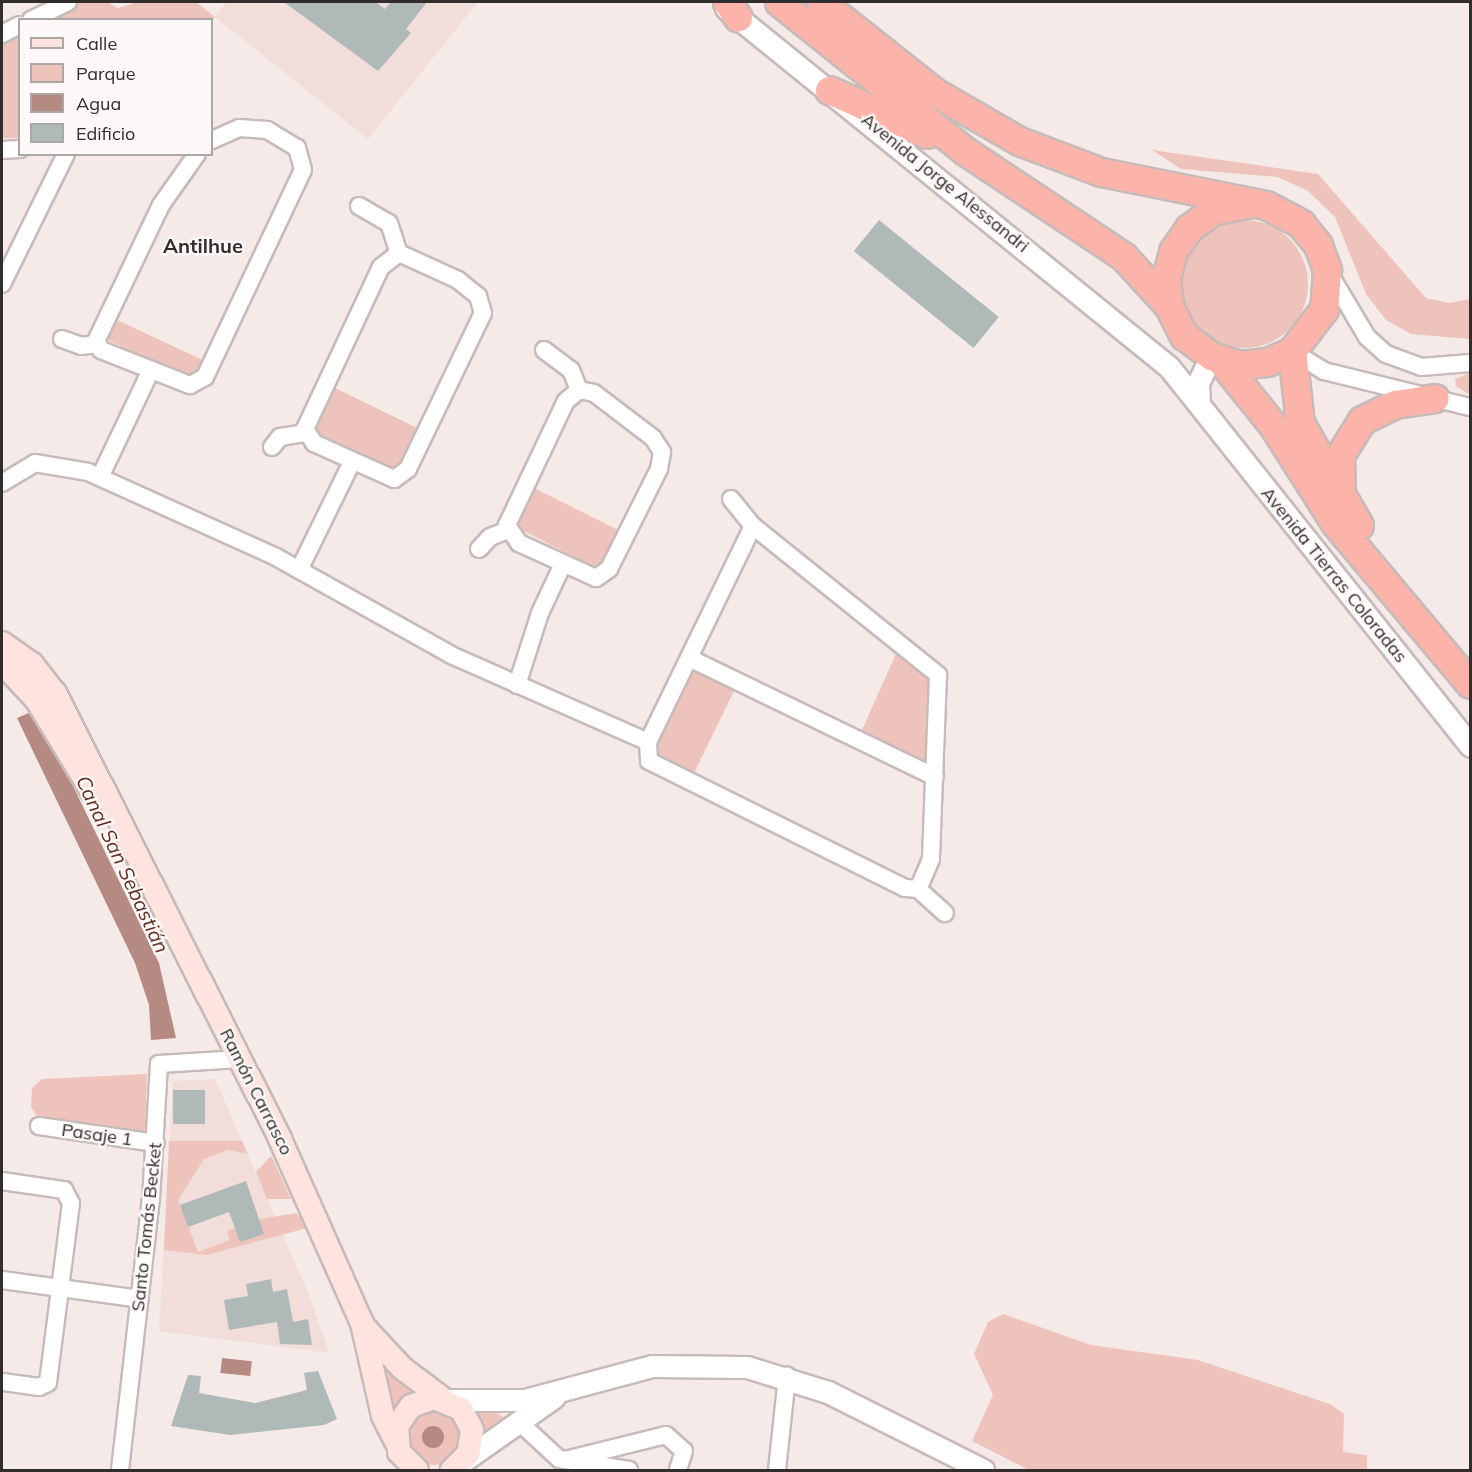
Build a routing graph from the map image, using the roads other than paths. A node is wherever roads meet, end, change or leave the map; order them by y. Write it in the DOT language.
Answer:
graph roads {
  1 [pos="68,2"];
  2 [pos="779,2"];
  3 [pos="821,2"];
  4 [pos="728,7"];
  5 [pos="36,18"];
  6 [pos="18,26"];
  7 [pos="2,34"];
  8 [pos="829,90"];
  9 [pos="213,140"];
  10 [pos="18,149"];
  11 [pos="2,150"];
  12 [pos="965,151"];
  13 [pos="196,156"];
  14 [pos="59,158"];
  15 [pos="1252,203"];
  16 [pos="359,206"];
  17 [pos="399,253"];
  18 [pos="1327,270"];
  19 [pos="2,284"];
  20 [pos="1169,306"];
  21 [pos="62,339"];
  22 [pos="97,344"];
  23 [pos="544,350"];
  24 [pos="1292,351"];
  25 [pos="1216,359"];
  26 [pos="1470,363"];
  27 [pos="1169,367"];
  28 [pos="150,370"];
  29 [pos="579,390"];
  30 [pos="1435,398"];
  31 [pos="1199,402"];
  32 [pos="1470,407"];
  33 [pos="305,434"];
  34 [pos="272,447"];
  35 [pos="352,462"];
  36 [pos="100,477"];
  37 [pos="2,483"];
  38 [pos="1341,496"];
  39 [pos="731,499"];
  40 [pos="753,526"];
  41 [pos="508,530"];
  42 [pos="479,549"];
  43 [pos="563,564"];
  44 [pos="299,570"];
  45 [pos="1396,591"];
  46 [pos="2,643"];
  47 [pos="689,658"];
  48 [pos="2,663"];
  49 [pos="1470,684"];
  50 [pos="518,685"];
  51 [pos="648,742"];
  52 [pos="1470,746"];
  53 [pos="935,777"];
  54 [pos="140,866"];
  55 [pos="918,889"];
  56 [pos="945,914"];
  57 [pos="240,1059"];
  58 [pos="39,1126"];
  59 [pos="156,1143"];
  60 [pos="2,1181"];
  61 [pos="2,1280"];
  62 [pos="60,1288"];
  63 [pos="140,1299"];
  64 [pos="362,1323"];
  65 [pos="787,1376"];
  66 [pos="2,1382"];
  67 [pos="562,1392"];
  68 [pos="445,1399"];
  69 [pos="494,1402"];
  70 [pos="519,1422"];
  71 [pos="397,1455"];
  72 [pos="565,1460"];
  73 [pos="458,1467"];
  74 [pos="120,1470"];
  75 [pos="417,1470"];
  76 [pos="629,1470"];
  77 [pos="678,1470"];
  78 [pos="777,1470"];
  79 [pos="983,1470"];
  1 -- 5 [label="street"];
  2 -- 12 [label="highway, Avenida Jorge Alessandri"];
  3 -- 15 [label="highway, Avenida Jorge Alessandri"];
  4 -- 8 [label="street, Avenida Jorge Alessandri"];
  6 -- 7 [label="street"];
  8 -- 12 [label="highway"];
  8 -- 27 [label="street, Avenida Jorge Alessandri"];
  9 -- 28 [label="street"];
  10 -- 11 [label="street"];
  12 -- 20 [label="highway, Avenida Jorge Alessandri"];
  13 -- 22 [label="street"];
  14 -- 19 [label="street"];
  15 -- 18 [label="highway, Avenida Jorge Alessandri"];
  15 -- 20 [label="highway, Avenida Jorge Alessandri"];
  16 -- 17 [label="street"];
  17 -- 33 [label="street"];
  17 -- 35 [label="street"];
  18 -- 24 [label="highway, Avenida Jorge Alessandri"];
  18 -- 26 [label="street"];
  20 -- 25 [label="highway, Avenida Jorge Alessandri"];
  21 -- 22 [label="street"];
  22 -- 28 [label="street"];
  23 -- 29 [label="street"];
  24 -- 25 [label="highway, Avenida Jorge Alessandri"];
  24 -- 30 [label="street"];
  24 -- 38 [label="highway, Avenida Jorge Alessandri"];
  25 -- 31 [label="street"];
  25 -- 45 [label="highway, Avenida Jorge Alessandri"];
  27 -- 31 [label="street, Avenida Tierras Coloradas"];
  28 -- 36 [label="street"];
  29 -- 41 [label="street"];
  29 -- 43 [label="street"];
  30 -- 32 [label="street"];
  30 -- 38 [label="highway"];
  31 -- 52 [label="street, Avenida Tierras Coloradas"];
  33 -- 34 [label="street"];
  33 -- 35 [label="street"];
  35 -- 44 [label="street"];
  36 -- 37 [label="street"];
  36 -- 44 [label="street"];
  38 -- 45 [label="highway, Avenida Jorge Alessandri"];
  39 -- 40 [label="street"];
  40 -- 47 [label="street"];
  40 -- 53 [label="street"];
  41 -- 42 [label="street"];
  41 -- 43 [label="street"];
  43 -- 50 [label="street"];
  44 -- 50 [label="street"];
  45 -- 49 [label="highway, Avenida Jorge Alessandri"];
  46 -- 54 [label="main road, Ramón Carrasco"];
  47 -- 51 [label="street"];
  47 -- 53 [label="street"];
  48 -- 54 [label="main road, Ramón Carrasco"];
  50 -- 51 [label="street"];
  51 -- 55 [label="street"];
  53 -- 55 [label="street"];
  54 -- 57 [label="main road, Ramón Carrasco"];
  55 -- 56 [label="street"];
  57 -- 59 [label="street, Santo Tomás Becket"];
  57 -- 64 [label="main road, Ramón Carrasco"];
  58 -- 59 [label="street, Pasaje 1"];
  59 -- 63 [label="street, Santo Tomás Becket"];
  60 -- 62 [label="street"];
  61 -- 62 [label="street"];
  62 -- 63 [label="street"];
  62 -- 66 [label="street"];
  63 -- 74 [label="street, Santo Tomás Becket"];
  64 -- 68 [label="main road, Ramón Carrasco"];
  64 -- 71 [label="main road, Ramón Carrasco"];
  65 -- 67 [label="street"];
  65 -- 78 [label="street"];
  65 -- 79 [label="street"];
  67 -- 69 [label="street"];
  67 -- 70 [label="street"];
  68 -- 69 [label="street"];
  68 -- 71 [label="main road"];
  68 -- 73 [label="main road, Ramón Carrasco"];
  69 -- 70 [label="street"];
  70 -- 72 [label="street"];
  70 -- 73 [label="street"];
  71 -- 75 [label="main road, Ramón Carrasco"];
  72 -- 76 [label="street"];
  72 -- 77 [label="street"];
}
